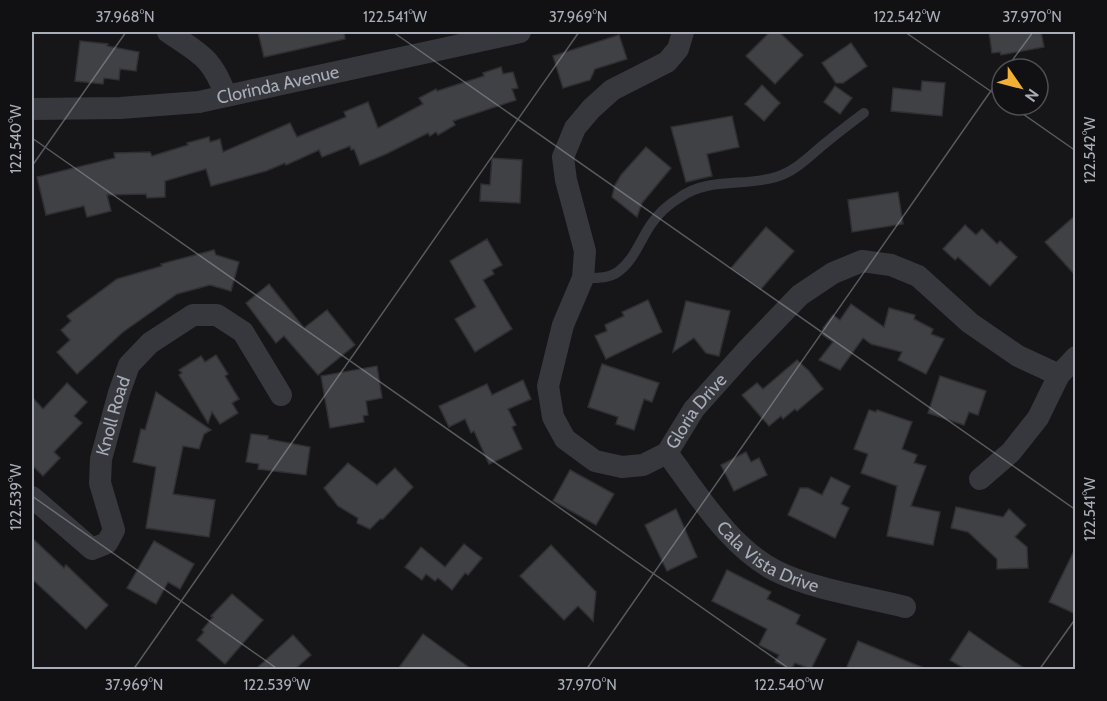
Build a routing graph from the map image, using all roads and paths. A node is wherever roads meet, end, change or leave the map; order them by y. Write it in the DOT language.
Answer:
graph roads {
  1 [pos="168,32"];
  2 [pos="520,32"];
  3 [pos="683,32"];
  4 [pos="226,96"];
  5 [pos="32,109"];
  6 [pos="864,112"];
  7 [pos="583,278"];
  8 [pos="1076,357"];
  9 [pos="1059,375"];
  10 [pos="281,395"];
  11 [pos="667,453"];
  12 [pos="980,479"];
  13 [pos="32,497"];
  14 [pos="905,607"];
  1 -- 4 [label="street"];
  2 -- 4 [label="street, Clorinda Avenue"];
  3 -- 7 [label="street, Gloria Drive"];
  4 -- 5 [label="street, Clorinda Avenue"];
  6 -- 7 [label="lane"];
  7 -- 11 [label="street, Gloria Drive"];
  8 -- 9 [label="street"];
  9 -- 11 [label="street, Gloria Drive"];
  9 -- 12 [label="street"];
  10 -- 13 [label="street, Knoll Road"];
  11 -- 14 [label="street, Cala Vista Drive"];
}
